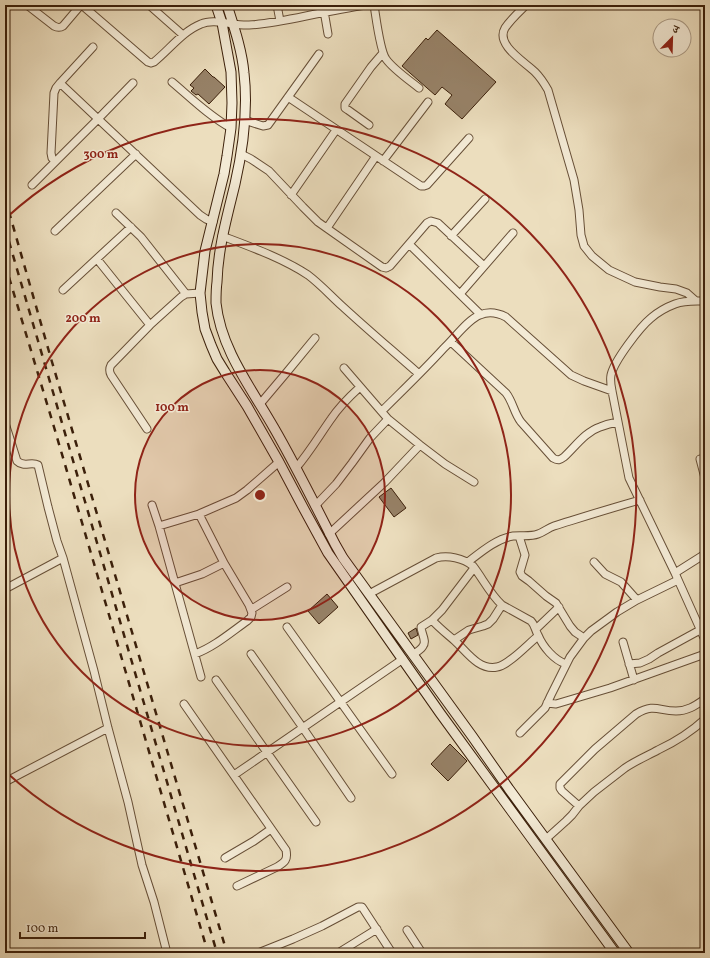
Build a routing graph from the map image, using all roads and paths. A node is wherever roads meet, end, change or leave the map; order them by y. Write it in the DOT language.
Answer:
graph roads {
  1 [pos="27,5"];
  2 [pos="216,5"];
  3 [pos="228,5"];
  4 [pos="277,5"];
  5 [pos="366,5"];
  6 [pos="374,5"];
  7 [pos="526,5"];
  8 [pos="88,6"];
  9 [pos="150,6"];
  10 [pos="324,9"];
  11 [pos="280,21"];
  12 [pos="222,23"];
  13 [pos="233,25"];
  14 [pos="328,34"];
  15 [pos="183,35"];
  16 [pos="93,46"];
  17 [pos="383,53"];
  18 [pos="320,54"];
  19 [pos="172,82"];
  20 [pos="60,83"];
  21 [pos="132,83"];
  22 [pos="419,88"];
  23 [pos="288,97"];
  24 [pos="428,102"];
  25 [pos="98,119"];
  26 [pos="244,120"];
  27 [pos="369,125"];
  28 [pos="231,128"];
  29 [pos="336,130"];
  30 [pos="469,138"];
  31 [pos="136,154"];
  32 [pos="241,154"];
  33 [pos="376,156"];
  34 [pos="384,161"];
  35 [pos="55,162"];
  36 [pos="32,185"];
  37 [pos="291,195"];
  38 [pos="485,199"];
  39 [pos="116,213"];
  40 [pos="213,222"];
  41 [pos="131,227"];
  42 [pos="327,228"];
  43 [pos="55,231"];
  44 [pos="513,234"];
  45 [pos="222,236"];
  46 [pos="451,236"];
  47 [pos="409,244"];
  48 [pos="97,259"];
  49 [pos="484,266"];
  50 [pos="63,290"];
  51 [pos="186,294"];
  52 [pos="200,294"];
  53 [pos="460,294"];
  54 [pos="696,301"];
  55 [pos="705,301"];
  56 [pos="480,314"];
  57 [pos="150,325"];
  58 [pos="315,338"];
  59 [pos="451,342"];
  60 [pos="344,368"];
  61 [pos="419,374"];
  62 [pos="360,387"];
  63 [pos="612,391"];
  64 [pos="260,404"];
  65 [pos="382,411"];
  66 [pos="388,419"];
  67 [pos="618,422"];
  68 [pos="5,423"];
  69 [pos="147,429"];
  70 [pos="420,446"];
  71 [pos="700,459"];
  72 [pos="279,462"];
  73 [pos="296,468"];
  74 [pos="705,478"];
  75 [pos="474,482"];
  76 [pos="640,500"];
  77 [pos="152,505"];
  78 [pos="315,506"];
  79 [pos="199,514"];
  80 [pos="159,526"];
  81 [pos="330,534"];
  82 [pos="519,536"];
  83 [pos="705,554"];
  84 [pos="63,558"];
  85 [pos="468,562"];
  86 [pos="594,562"];
  87 [pos="224,563"];
  88 [pos="474,568"];
  89 [pos="676,576"];
  90 [pos="175,583"];
  91 [pos="287,587"];
  92 [pos="5,590"];
  93 [pos="369,594"];
  94 [pos="637,600"];
  95 [pos="502,605"];
  96 [pos="559,607"];
  97 [pos="252,609"];
  98 [pos="432,620"];
  99 [pos="287,627"];
  100 [pos="700,630"];
  101 [pos="537,632"];
  102 [pos="584,638"];
  103 [pos="454,640"];
  104 [pos="705,640"];
  105 [pos="623,642"];
  106 [pos="404,643"];
  107 [pos="395,648"];
  108 [pos="195,654"];
  109 [pos="251,654"];
  110 [pos="705,654"];
  111 [pos="413,655"];
  112 [pos="403,659"];
  113 [pos="566,664"];
  114 [pos="629,664"];
  115 [pos="201,677"];
  116 [pos="216,680"];
  117 [pos="634,680"];
  118 [pos="705,698"];
  119 [pos="340,702"];
  120 [pos="547,703"];
  121 [pos="184,704"];
  122 [pos="705,719"];
  123 [pos="108,728"];
  124 [pos="303,728"];
  125 [pos="520,733"];
  126 [pos="267,753"];
  127 [pos="392,774"];
  128 [pos="234,775"];
  129 [pos="5,782"];
  130 [pos="351,798"];
  131 [pos="579,806"];
  132 [pos="316,822"];
  133 [pos="271,829"];
  134 [pos="546,839"];
  135 [pos="225,858"];
  136 [pos="237,886"];
  137 [pos="377,929"];
  138 [pos="407,930"];
  139 [pos="167,953"];
  140 [pos="258,953"];
  141 [pos="338,953"];
  142 [pos="392,953"];
  143 [pos="422,953"];
  144 [pos="616,953"];
  145 [pos="629,953"];
  1 -- 8 [label="street"];
  2 -- 12 [label="main road"];
  3 -- 13 [label="main road"];
  4 -- 11 [label="street"];
  5 -- 10 [label="street"];
  6 -- 17 [label="street"];
  7 -- 54 [label="street"];
  8 -- 15 [label="street"];
  9 -- 15 [label="street"];
  10 -- 11 [label="street"];
  10 -- 14 [label="street"];
  11 -- 13 [label="street"];
  12 -- 13 [label="street"];
  12 -- 15 [label="street"];
  12 -- 28 [label="main road"];
  13 -- 26 [label="main road"];
  16 -- 20 [label="street"];
  17 -- 22 [label="street"];
  17 -- 27 [label="street"];
  18 -- 23 [label="street"];
  19 -- 28 [label="street"];
  20 -- 25 [label="street"];
  20 -- 35 [label="street"];
  21 -- 25 [label="street"];
  23 -- 26 [label="street"];
  23 -- 29 [label="street"];
  24 -- 34 [label="street"];
  25 -- 31 [label="street"];
  25 -- 35 [label="street"];
  26 -- 32 [label="main road"];
  28 -- 40 [label="main road"];
  29 -- 33 [label="street"];
  29 -- 37 [label="street"];
  30 -- 34 [label="street"];
  31 -- 40 [label="street"];
  31 -- 43 [label="street"];
  32 -- 37 [label="street"];
  32 -- 45 [label="main road"];
  33 -- 34 [label="street"];
  33 -- 42 [label="street"];
  35 -- 36 [label="street"];
  37 -- 42 [label="street"];
  38 -- 46 [label="street"];
  39 -- 41 [label="street"];
  40 -- 52 [label="main road"];
  41 -- 48 [label="street"];
  41 -- 51 [label="street"];
  42 -- 47 [label="street"];
  44 -- 49 [label="street"];
  45 -- 61 [label="street"];
  45 -- 64 [label="main road"];
  46 -- 47 [label="street"];
  46 -- 49 [label="street"];
  47 -- 53 [label="street"];
  48 -- 50 [label="street"];
  48 -- 57 [label="street"];
  49 -- 53 [label="street"];
  51 -- 52 [label="street"];
  51 -- 57 [label="street"];
  52 -- 72 [label="main road"];
  53 -- 56 [label="street"];
  54 -- 55 [label="street"];
  54 -- 63 [label="street"];
  56 -- 59 [label="street"];
  56 -- 63 [label="street"];
  57 -- 69 [label="street"];
  58 -- 64 [label="street"];
  59 -- 61 [label="street"];
  59 -- 67 [label="street"];
  60 -- 62 [label="street"];
  61 -- 65 [label="street"];
  62 -- 65 [label="street"];
  62 -- 73 [label="street"];
  63 -- 67 [label="street"];
  64 -- 73 [label="main road"];
  65 -- 66 [label="street"];
  66 -- 70 [label="street"];
  66 -- 78 [label="street"];
  67 -- 76 [label="street"];
  68 -- 84 [label="street"];
  70 -- 75 [label="street"];
  70 -- 81 [label="street"];
  71 -- 74 [label="street"];
  72 -- 79 [label="street"];
  72 -- 107 [label="main road"];
  73 -- 78 [label="main road"];
  76 -- 82 [label="street"];
  76 -- 89 [label="street"];
  77 -- 80 [label="street"];
  78 -- 81 [label="main road"];
  79 -- 80 [label="street"];
  79 -- 87 [label="street"];
  80 -- 90 [label="street"];
  81 -- 93 [label="main road"];
  82 -- 85 [label="street"];
  82 -- 96 [label="street"];
  83 -- 89 [label="street"];
  84 -- 92 [label="street"];
  84 -- 123 [label="street"];
  85 -- 88 [label="street"];
  85 -- 93 [label="street"];
  86 -- 94 [label="street"];
  87 -- 90 [label="street"];
  87 -- 97 [label="street"];
  88 -- 95 [label="street"];
  88 -- 98 [label="street"];
  89 -- 94 [label="street"];
  89 -- 100 [label="street"];
  90 -- 108 [label="street"];
  91 -- 97 [label="street"];
  93 -- 106 [label="main road"];
  94 -- 102 [label="street"];
  95 -- 101 [label="street"];
  95 -- 103 [label="street"];
  96 -- 101 [label="street"];
  96 -- 102 [label="street"];
  97 -- 108 [label="street"];
  98 -- 103 [label="street"];
  98 -- 111 [label="street"];
  99 -- 119 [label="street"];
  100 -- 104 [label="street"];
  100 -- 114 [label="street"];
  101 -- 103 [label="street"];
  101 -- 113 [label="street"];
  102 -- 113 [label="street"];
  105 -- 114 [label="street"];
  106 -- 107 [label="main road"];
  106 -- 111 [label="main road"];
  107 -- 112 [label="main road"];
  108 -- 115 [label="street"];
  109 -- 124 [label="street"];
  110 -- 117 [label="street"];
  111 -- 134 [label="main road"];
  112 -- 119 [label="street"];
  112 -- 144 [label="main road"];
  113 -- 120 [label="street"];
  114 -- 117 [label="street"];
  116 -- 126 [label="street"];
  117 -- 120 [label="street"];
  118 -- 131 [label="street"];
  119 -- 124 [label="street"];
  119 -- 127 [label="street"];
  120 -- 125 [label="street"];
  121 -- 128 [label="street"];
  122 -- 131 [label="street"];
  123 -- 129 [label="street"];
  123 -- 139 [label="street"];
  124 -- 126 [label="street"];
  124 -- 130 [label="street"];
  126 -- 128 [label="street"];
  126 -- 132 [label="street"];
  128 -- 133 [label="street"];
  131 -- 134 [label="street"];
  133 -- 135 [label="street"];
  133 -- 136 [label="street"];
  134 -- 145 [label="main road"];
  137 -- 140 [label="street"];
  137 -- 141 [label="street"];
  137 -- 142 [label="street"];
  138 -- 143 [label="street"];
}
